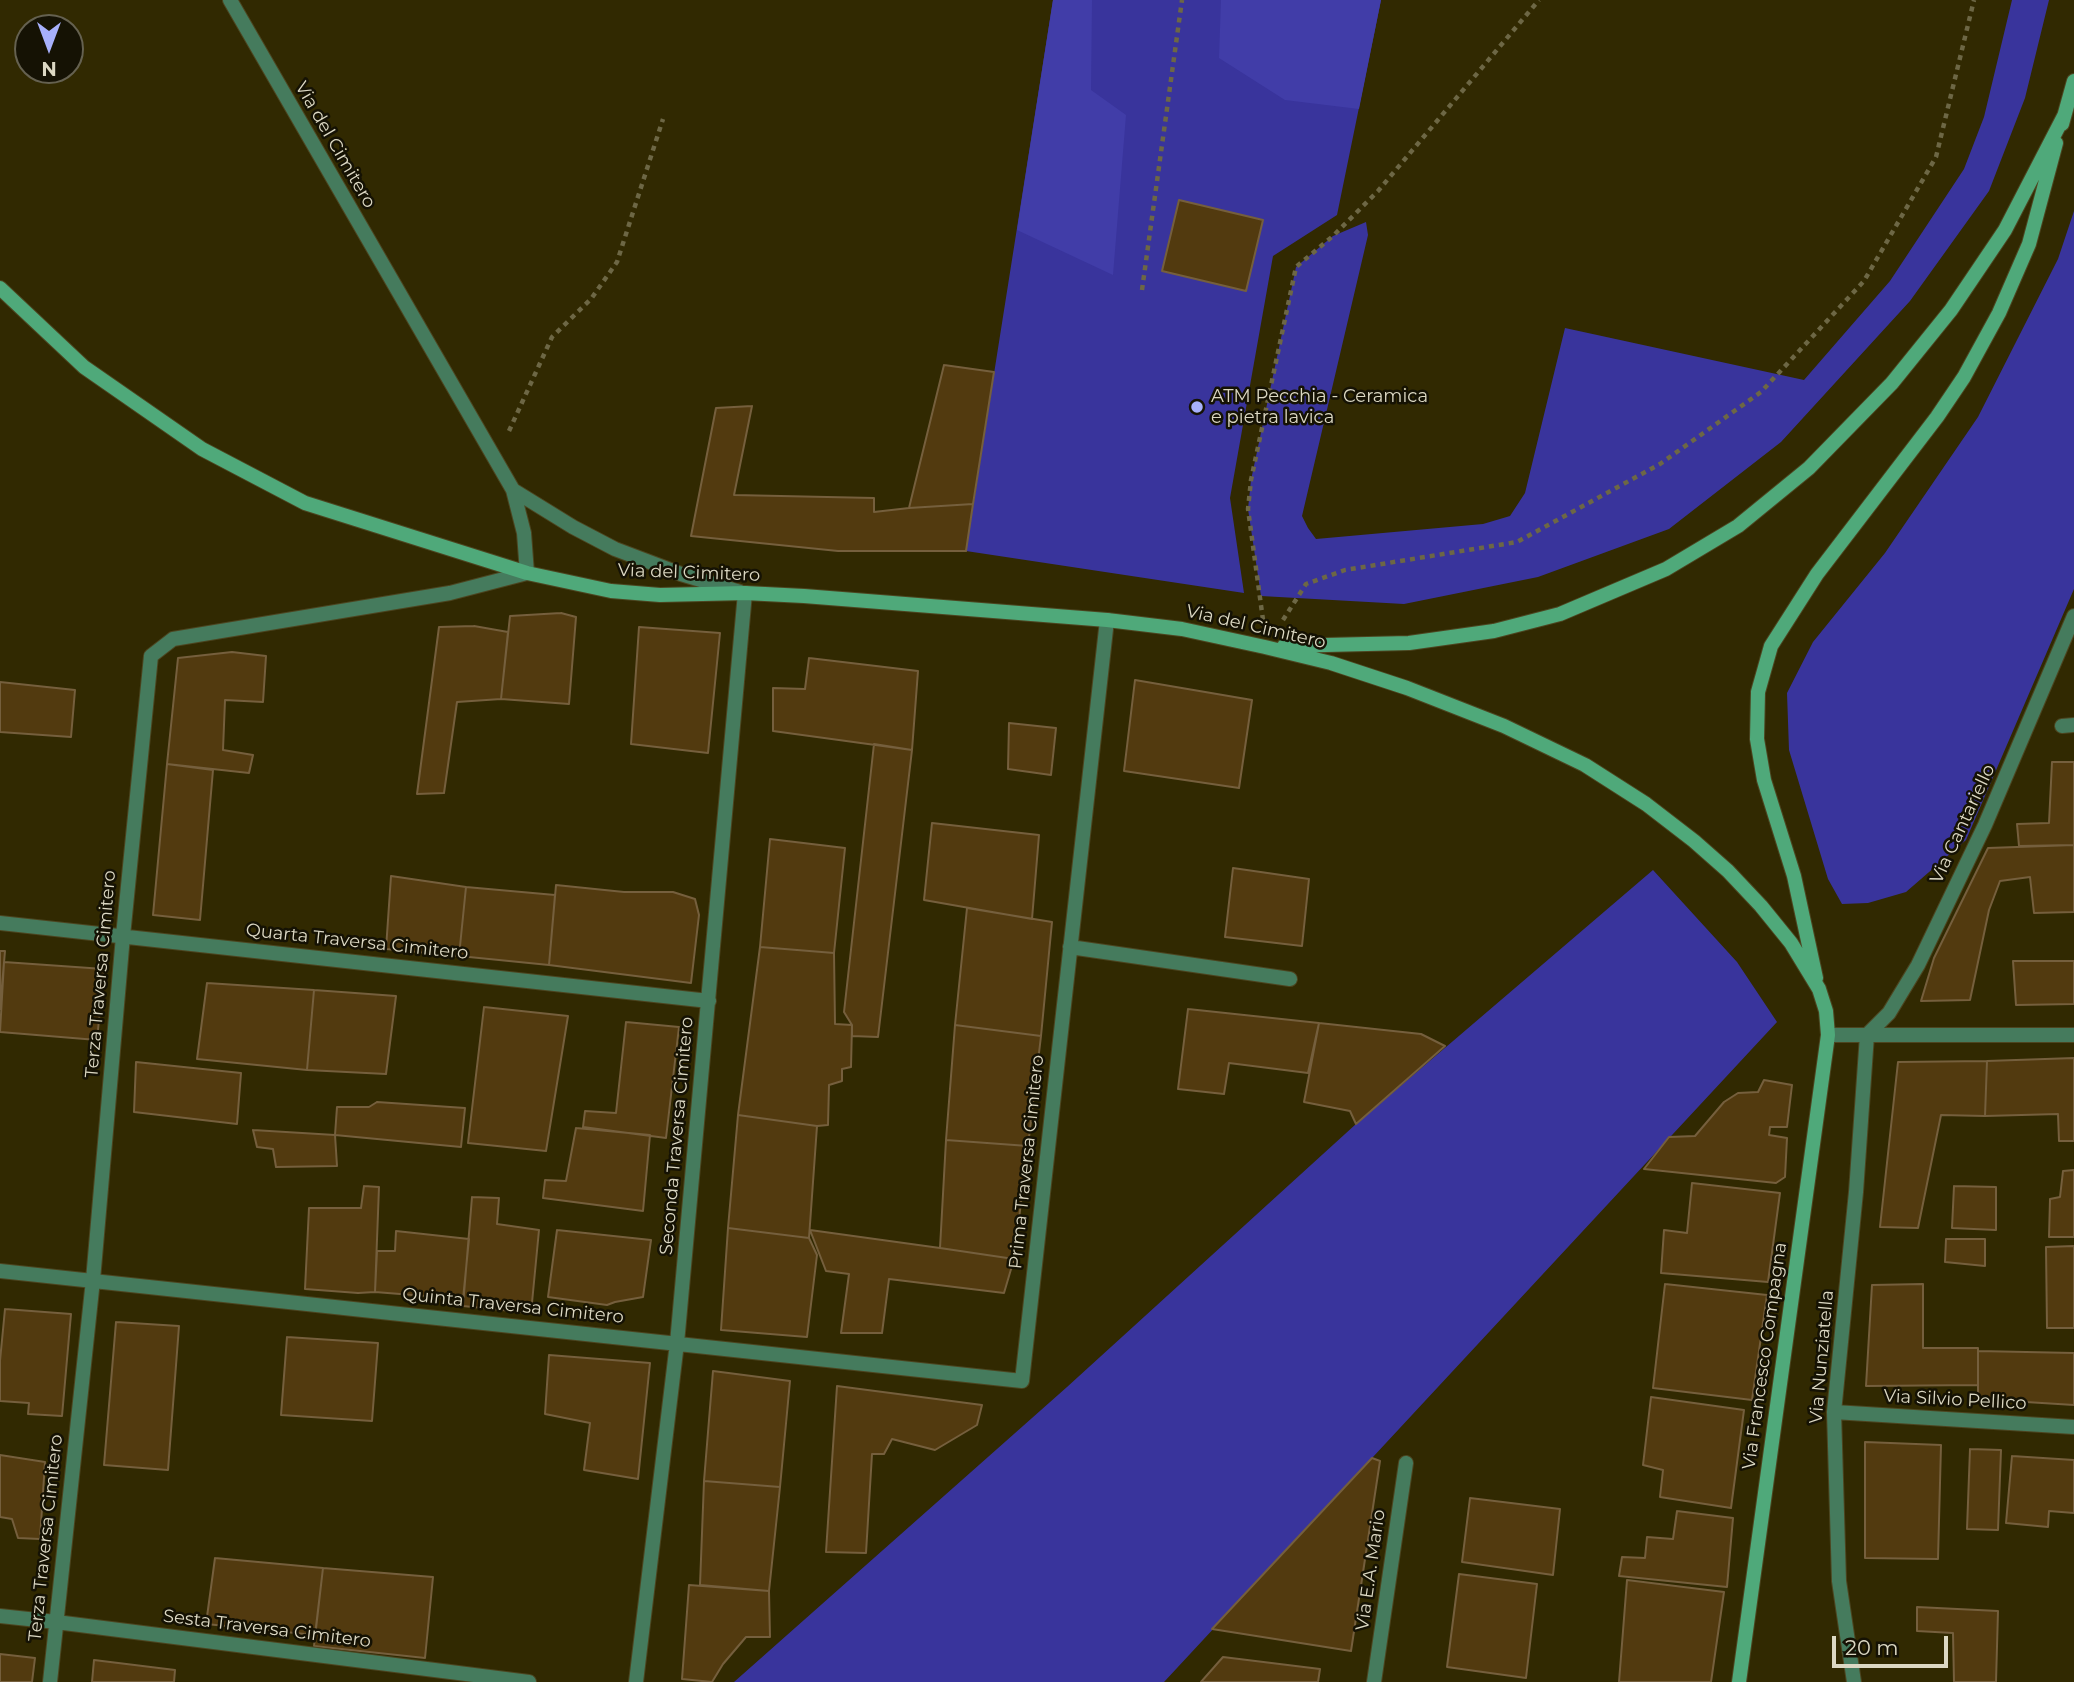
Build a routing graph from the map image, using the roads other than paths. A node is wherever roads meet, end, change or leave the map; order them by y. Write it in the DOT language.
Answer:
graph roads {
  1 [pos="230,0"];
  2 [pos="2074,81"];
  3 [pos="2064,117"];
  4 [pos="0,288"];
  5 [pos="513,490"];
  6 [pos="527,573"];
  7 [pos="745,593"];
  8 [pos="2074,616"];
  9 [pos="1107,620"];
  10 [pos="1265,647"];
  11 [pos="0,923"];
  12 [pos="123,936"];
  13 [pos="1070,947"];
  14 [pos="1290,979"];
  15 [pos="1819,989"];
  16 [pos="709,1001"];
  17 [pos="1828,1035"];
  18 [pos="1867,1035"];
  19 [pos="2074,1035"];
  20 [pos="0,1271"];
  21 [pos="93,1280"];
  22 [pos="677,1343"];
  23 [pos="1022,1381"];
  24 [pos="1834,1412"];
  25 [pos="2074,1427"];
  26 [pos="1406,1463"];
  27 [pos="0,1616"];
  28 [pos="56,1622"];
  29 [pos="50,1682"];
  30 [pos="529,1682"];
  31 [pos="636,1682"];
  32 [pos="1374,1682"];
  33 [pos="1739,1682"];
  34 [pos="1854,1682"];
  1 -- 5 [label="street, Via del Cimitero"];
  2 -- 3 [label="main road"];
  3 -- 10 [label="main road"];
  3 -- 15 [label="main road"];
  4 -- 6 [label="main road, Via del Cimitero"];
  5 -- 6 [label="street, Via del Cimitero"];
  5 -- 7 [label="street"];
  6 -- 7 [label="main road, Via del Cimitero"];
  6 -- 12 [label="street, Terza Traversa Cimitero"];
  7 -- 9 [label="main road, Via del Cimitero"];
  7 -- 16 [label="street, Seconda Traversa Cimitero"];
  8 -- 18 [label="street, Via Cantariello"];
  9 -- 10 [label="main road, Via del Cimitero"];
  9 -- 13 [label="street, Prima Traversa Cimitero"];
  10 -- 15 [label="main road, Via del Cimitero"];
  11 -- 12 [label="street, Quarta Traversa Cimitero"];
  12 -- 16 [label="street, Quarta Traversa Cimitero"];
  12 -- 21 [label="street, Terza Traversa Cimitero"];
  13 -- 14 [label="street"];
  13 -- 23 [label="street, Prima Traversa Cimitero"];
  15 -- 17 [label="main road, Via del Cimitero"];
  16 -- 22 [label="street, Seconda Traversa Cimitero"];
  17 -- 18 [label="street"];
  17 -- 33 [label="main road, Via Francesco Compagna"];
  18 -- 19 [label="street"];
  18 -- 24 [label="street, Via Nunziatella"];
  20 -- 21 [label="street, Quinta Traversa Cimitero"];
  21 -- 22 [label="street, Quinta Traversa Cimitero"];
  21 -- 28 [label="street, Terza Traversa Cimitero"];
  22 -- 23 [label="street, Quinta Traversa Cimitero"];
  22 -- 31 [label="street, Seconda Traversa Cimitero"];
  24 -- 25 [label="street, Via Silvio Pellico"];
  24 -- 34 [label="street, Via Nunziatella"];
  26 -- 32 [label="street, Via E.A. Mario"];
  27 -- 28 [label="street, Sesta Traversa Cimitero"];
  28 -- 29 [label="street, Terza Traversa Cimitero"];
  28 -- 30 [label="street, Sesta Traversa Cimitero"];
}
